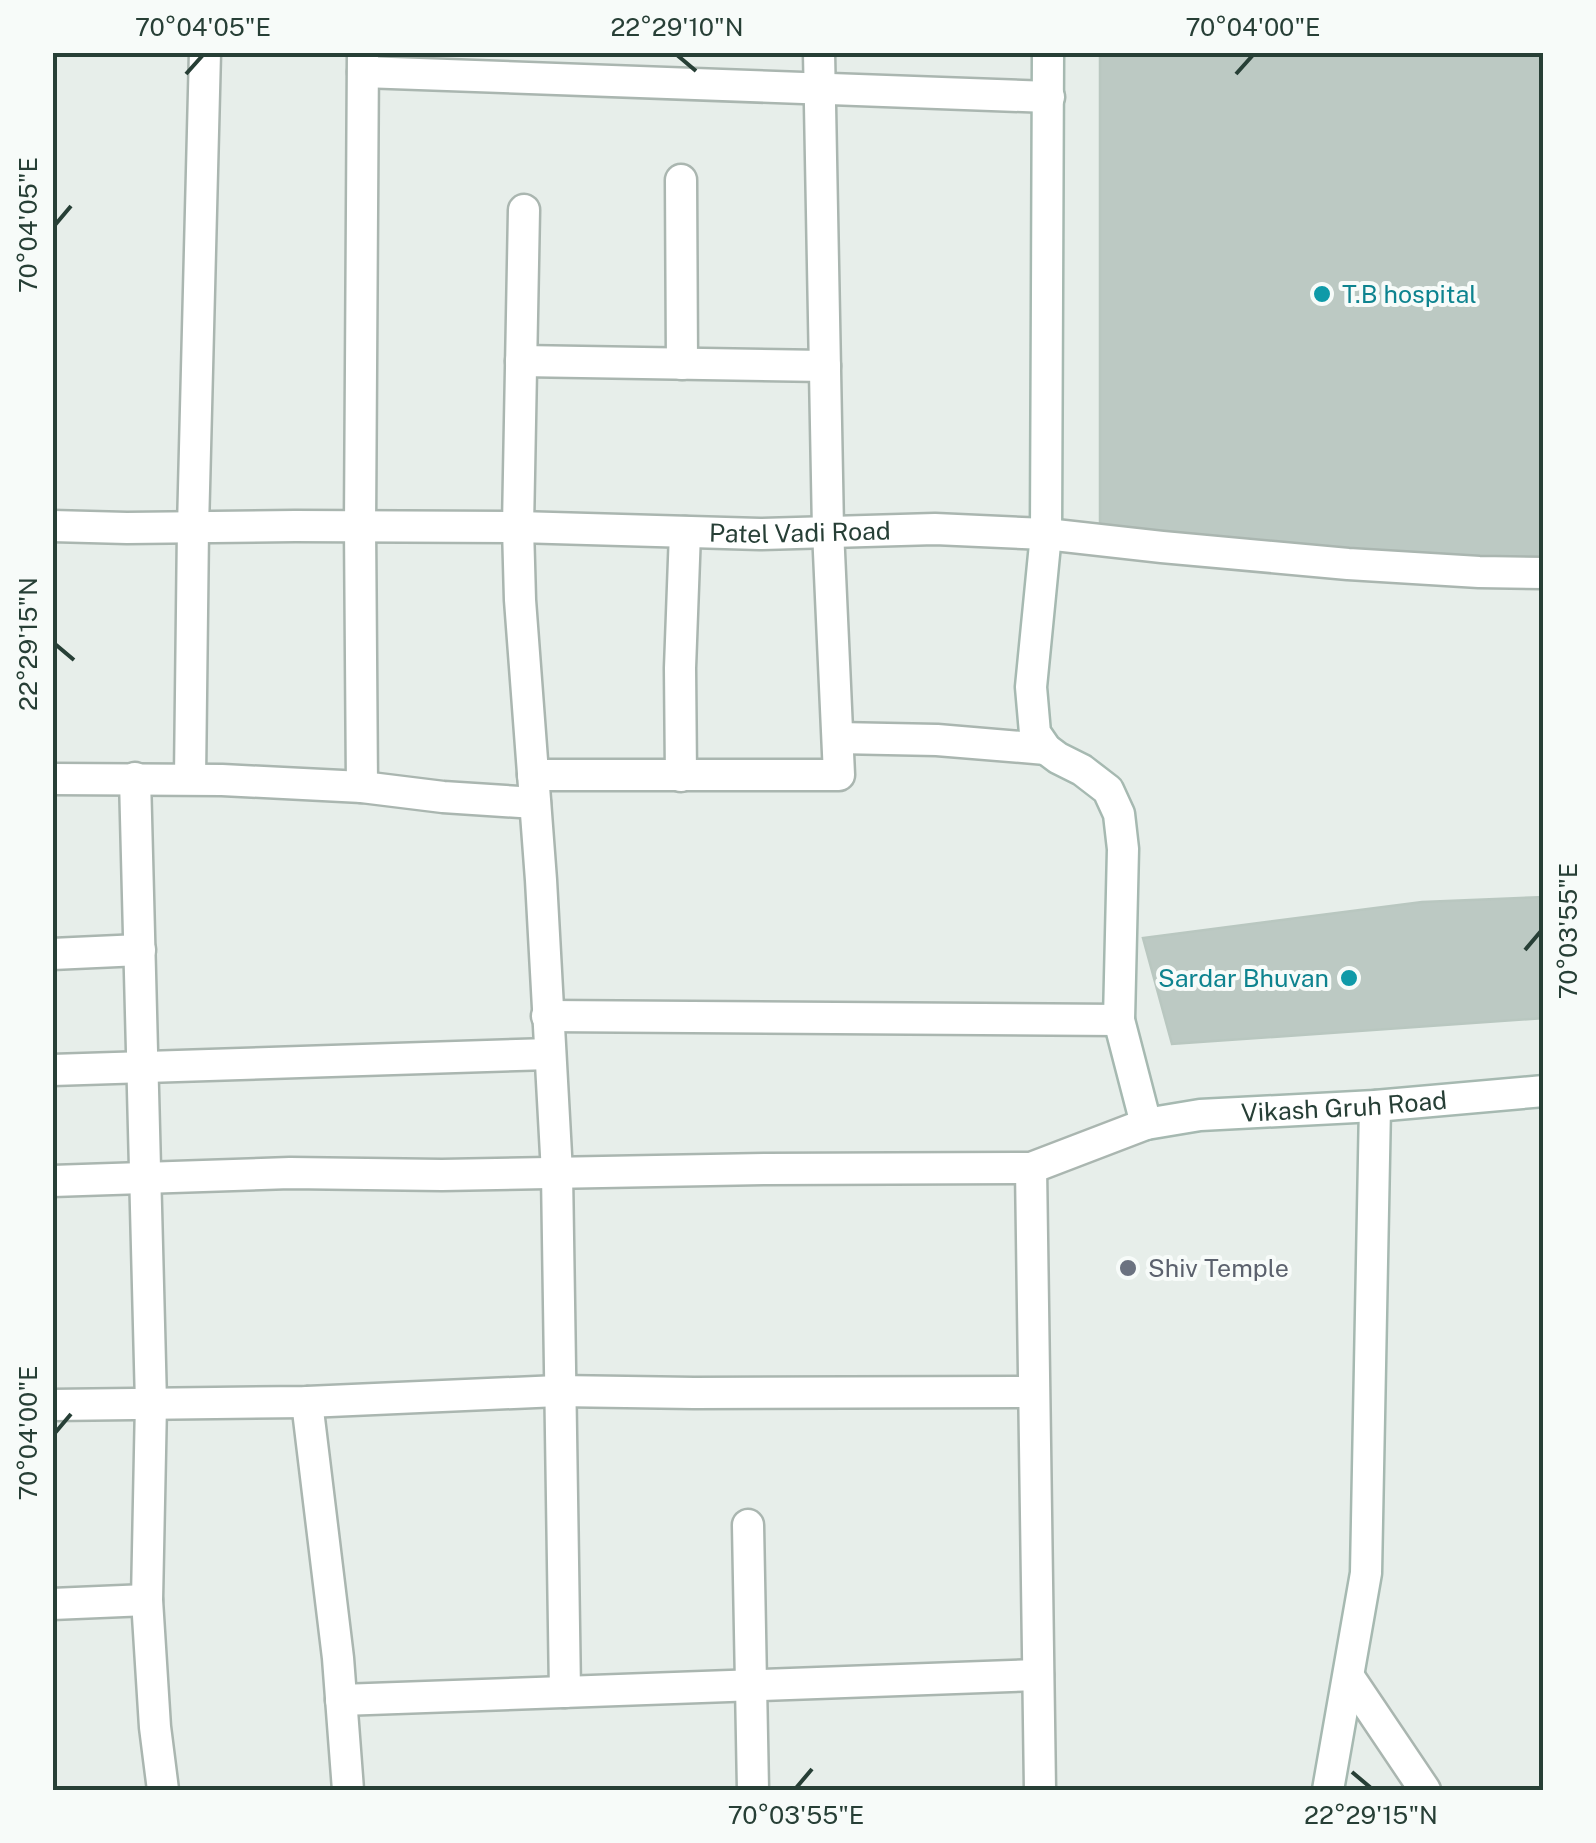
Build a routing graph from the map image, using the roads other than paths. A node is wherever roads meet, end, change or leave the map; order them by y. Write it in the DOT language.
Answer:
graph roads {
  1 [pos="204,52"];
  2 [pos="819,52"];
  3 [pos="1048,52"];
  4 [pos="363,62"];
  5 [pos="820,88"];
  6 [pos="1049,97"];
  7 [pos="681,180"];
  8 [pos="524,210"];
  9 [pos="521,362"];
  10 [pos="682,364"];
  11 [pos="826,366"];
  12 [pos="52,526"];
  13 [pos="360,526"];
  14 [pos="518,527"];
  15 [pos="193,528"];
  16 [pos="828,530"];
  17 [pos="685,532"];
  18 [pos="1046,534"];
  19 [pos="1544,574"];
  20 [pos="838,738"];
  21 [pos="1046,749"];
  22 [pos="681,776"];
  23 [pos="136,778"];
  24 [pos="190,778"];
  25 [pos="52,779"];
  26 [pos="362,788"];
  27 [pos="534,789"];
  28 [pos="140,950"];
  29 [pos="52,954"];
  30 [pos="547,1016"];
  31 [pos="1118,1020"];
  32 [pos="550,1054"];
  33 [pos="144,1067"];
  34 [pos="52,1070"];
  35 [pos="1544,1091"];
  36 [pos="1375,1106"];
  37 [pos="1146,1124"];
  38 [pos="1031,1168"];
  39 [pos="556,1173"];
  40 [pos="146,1176"];
  41 [pos="52,1181"];
  42 [pos="558,1392"];
  43 [pos="1034,1392"];
  44 [pos="307,1402"];
  45 [pos="151,1404"];
  46 [pos="52,1405"];
  47 [pos="748,1524"];
  48 [pos="147,1600"];
  49 [pos="52,1604"];
  50 [pos="1038,1675"];
  51 [pos="1349,1677"];
  52 [pos="752,1685"];
  53 [pos="565,1692"];
  54 [pos="341,1700"];
  55 [pos="163,1790"];
  56 [pos="348,1790"];
  57 [pos="752,1790"];
  58 [pos="1040,1790"];
  59 [pos="1328,1790"];
  60 [pos="1425,1790"];
  1 -- 15 [label="street"];
  2 -- 5 [label="street"];
  3 -- 6 [label="street"];
  4 -- 5 [label="street"];
  4 -- 13 [label="street"];
  5 -- 6 [label="street"];
  5 -- 11 [label="street"];
  6 -- 18 [label="street"];
  7 -- 10 [label="street"];
  8 -- 9 [label="street"];
  9 -- 10 [label="street"];
  9 -- 14 [label="street"];
  10 -- 11 [label="street"];
  11 -- 16 [label="street"];
  12 -- 15 [label="street, Patel Vadi Road"];
  13 -- 14 [label="street, Patel Vadi Road"];
  13 -- 15 [label="street, Patel Vadi Road"];
  13 -- 26 [label="street"];
  14 -- 17 [label="street, Patel Vadi Road"];
  14 -- 27 [label="street"];
  15 -- 24 [label="street"];
  16 -- 17 [label="street, Patel Vadi Road"];
  16 -- 18 [label="street, Patel Vadi Road"];
  16 -- 20 [label="street"];
  17 -- 22 [label="street"];
  18 -- 19 [label="street, Patel Vadi Road"];
  18 -- 21 [label="street"];
  20 -- 21 [label="street"];
  20 -- 22 [label="street"];
  21 -- 31 [label="street"];
  22 -- 27 [label="street"];
  23 -- 24 [label="street"];
  23 -- 25 [label="street"];
  23 -- 28 [label="street"];
  24 -- 26 [label="street"];
  26 -- 27 [label="street"];
  27 -- 30 [label="street"];
  28 -- 29 [label="street"];
  28 -- 33 [label="street"];
  30 -- 31 [label="street"];
  30 -- 32 [label="street"];
  31 -- 37 [label="street"];
  32 -- 33 [label="street"];
  32 -- 39 [label="street"];
  33 -- 34 [label="street"];
  33 -- 40 [label="street"];
  35 -- 36 [label="street, Vikash Gruh Road"];
  36 -- 37 [label="street, Vikash Gruh Road"];
  36 -- 51 [label="street"];
  37 -- 38 [label="street, Vikash Gruh Road"];
  38 -- 39 [label="street"];
  38 -- 43 [label="street"];
  39 -- 40 [label="street"];
  39 -- 42 [label="street"];
  40 -- 41 [label="street"];
  40 -- 45 [label="street"];
  42 -- 43 [label="street"];
  42 -- 44 [label="street"];
  42 -- 53 [label="street"];
  43 -- 50 [label="street"];
  44 -- 45 [label="street"];
  44 -- 54 [label="street"];
  45 -- 46 [label="street"];
  45 -- 48 [label="street"];
  47 -- 52 [label="street"];
  48 -- 49 [label="street"];
  48 -- 55 [label="street"];
  50 -- 52 [label="street"];
  50 -- 58 [label="street"];
  51 -- 59 [label="street"];
  51 -- 60 [label="street"];
  52 -- 53 [label="street"];
  52 -- 57 [label="street"];
  53 -- 54 [label="street"];
  54 -- 56 [label="street"];
}
